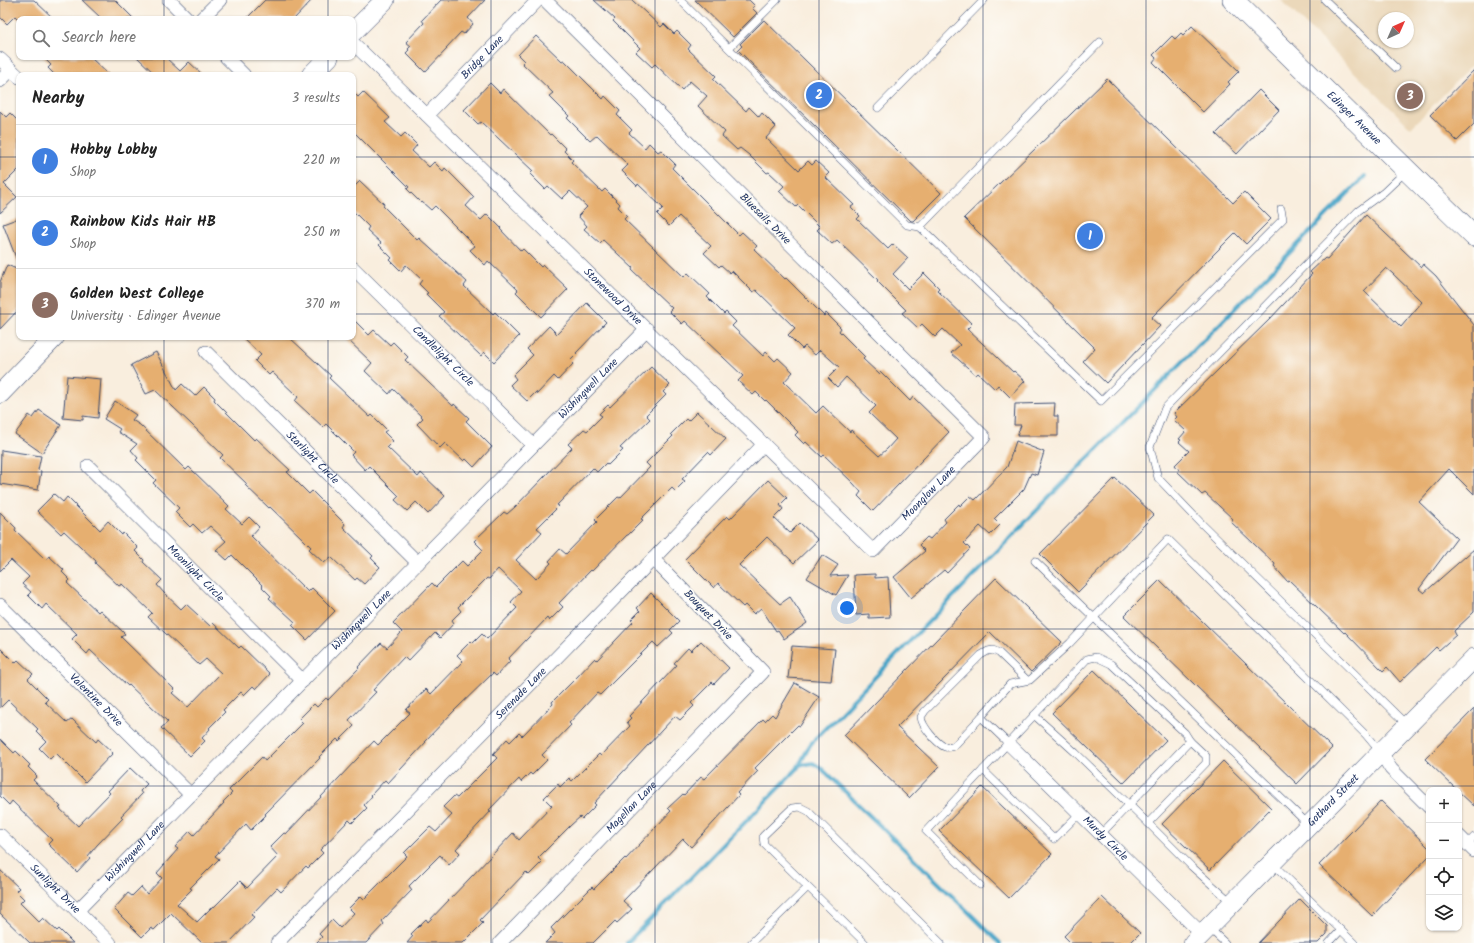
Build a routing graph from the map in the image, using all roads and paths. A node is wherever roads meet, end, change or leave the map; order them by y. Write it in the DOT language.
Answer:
graph roads {
  1 [pos="169,0"];
  2 [pos="220,0"];
  3 [pos="385,0"];
  4 [pos="538,0"];
  5 [pos="545,0"];
  6 [pos="680,0"];
  7 [pos="777,0"];
  8 [pos="984,0"];
  9 [pos="1233,0"];
  10 [pos="1325,0"];
  11 [pos="185,16"];
  12 [pos="204,16"];
  13 [pos="356,29"];
  14 [pos="1100,42"];
  15 [pos="356,46"];
  16 [pos="729,48"];
  17 [pos="0,59"];
  18 [pos="229,60"];
  19 [pos="326,60"];
  20 [pos="1396,68"];
  21 [pos="241,72"];
  22 [pos="315,72"];
  23 [pos="15,74"];
  24 [pos="0,81"];
  25 [pos="878,108"];
  26 [pos="427,115"];
  27 [pos="1407,170"];
  28 [pos="1281,209"];
  29 [pos="920,227"];
  30 [pos="1472,232"];
  31 [pos="356,271"];
  32 [pos="647,329"];
  33 [pos="52,340"];
  34 [pos="206,352"];
  35 [pos="0,394"];
  36 [pos="984,437"];
  37 [pos="764,444"];
  38 [pos="533,445"];
  39 [pos="88,466"];
  40 [pos="873,551"];
  41 [pos="653,559"];
  42 [pos="1035,561"];
  43 [pos="418,563"];
  44 [pos="0,605"];
  45 [pos="1093,618"];
  46 [pos="1470,666"];
  47 [pos="763,672"];
  48 [pos="1027,680"];
  49 [pos="303,681"];
  50 [pos="1034,715"];
  51 [pos="981,717"];
  52 [pos="1408,725"];
  53 [pos="1190,742"];
  54 [pos="1009,744"];
  55 [pos="1381,753"];
  56 [pos="983,770"];
  57 [pos="191,795"];
  58 [pos="1426,804"];
  59 [pos="1129,805"];
  60 [pos="1079,814"];
  61 [pos="1148,823"];
  62 [pos="1310,825"];
  63 [pos="1101,834"];
  64 [pos="0,836"];
  65 [pos="1272,863"];
  66 [pos="980,885"];
  67 [pos="807,888"];
  68 [pos="1233,903"];
  69 [pos="77,911"];
  70 [pos="1341,930"];
  71 [pos="1201,935"];
  72 [pos="110,943"];
  73 [pos="277,943"];
  74 [pos="500,943"];
  75 [pos="751,943"];
  76 [pos="865,943"];
  77 [pos="940,943"];
  78 [pos="1225,943"];
  79 [pos="1329,943"];
  80 [pos="1354,943"];
  1 -- 11 [label="street"];
  2 -- 12 [label="street"];
  3 -- 13 [label="street"];
  4 -- 26 [label="street, Bridge Lane"];
  5 -- 36 [label="street, Bluesails Drive"];
  6 -- 16 [label="lane"];
  7 -- 16 [label="lane"];
  8 -- 25 [label="lane"];
  9 -- 27 [label="main road, Edinger Avenue"];
  10 -- 20 [label="lane"];
  14 -- 29 [label="lane"];
  15 -- 26 [label="street, Stonewood Drive"];
  16 -- 29 [label="lane"];
  17 -- 23 [label="street"];
  18 -- 21 [label="street"];
  19 -- 22 [label="street"];
  23 -- 24 [label="street"];
  26 -- 32 [label="street, Stonewood Drive"];
  27 -- 30 [label="main road, Edinger Avenue"];
  27 -- 52 [label="lane"];
  28 -- 29 [label="lane"];
  31 -- 38 [label="street, Candlelight Circle"];
  32 -- 37 [label="street, Stonewood Drive"];
  32 -- 38 [label="street, Wishingwell Lane"];
  33 -- 35 [label="street"];
  34 -- 43 [label="street, Starlight Circle"];
  36 -- 40 [label="street, Moonglow Lane"];
  37 -- 40 [label="street, Stonewood Drive"];
  37 -- 41 [label="street, Serenade Lane"];
  38 -- 43 [label="street, Wishingwell Lane"];
  39 -- 49 [label="street, Moonlight Circle"];
  41 -- 47 [label="street, Bouquet Drive"];
  41 -- 73 [label="street, Serenade Lane"];
  42 -- 45 [label="lane"];
  43 -- 49 [label="street, Wishingwell Lane"];
  44 -- 57 [label="street, Valentine Drive"];
  45 -- 48 [label="lane"];
  45 -- 55 [label="lane"];
  45 -- 62 [label="lane"];
  46 -- 52 [label="street, Gothard Street"];
  47 -- 74 [label="street, Magellan Lane"];
  48 -- 51 [label="lane"];
  48 -- 51 [label="lane"];
  49 -- 57 [label="street, Wishingwell Lane"];
  50 -- 53 [label="lane"];
  50 -- 54 [label="lane"];
  50 -- 59 [label="lane"];
  51 -- 54 [label="lane"];
  52 -- 55 [label="street, Gothard Street"];
  53 -- 59 [label="lane"];
  53 -- 61 [label="lane"];
  54 -- 56 [label="lane"];
  54 -- 60 [label="street, Murdy Circle"];
  55 -- 58 [label="street"];
  55 -- 62 [label="street, Gothard Street"];
  56 -- 60 [label="lane"];
  56 -- 66 [label="lane"];
  57 -- 69 [label="street, Wishingwell Lane"];
  59 -- 61 [label="lane"];
  59 -- 63 [label="lane"];
  60 -- 63 [label="street, Murdy Circle"];
  61 -- 68 [label="lane"];
  62 -- 65 [label="street, Gothard Street"];
  63 -- 71 [label="street, Murdy Circle"];
  64 -- 69 [label="street, Sunlight Drive"];
  65 -- 68 [label="street, Gothard Street"];
  65 -- 70 [label="lane"];
  67 -- 75 [label="lane"];
  67 -- 76 [label="lane"];
  67 -- 77 [label="lane"];
  68 -- 71 [label="street, Gothard Street"];
  69 -- 72 [label="street, Sunlight Drive"];
  70 -- 79 [label="lane"];
  70 -- 80 [label="lane"];
  71 -- 78 [label="lane"];
}
